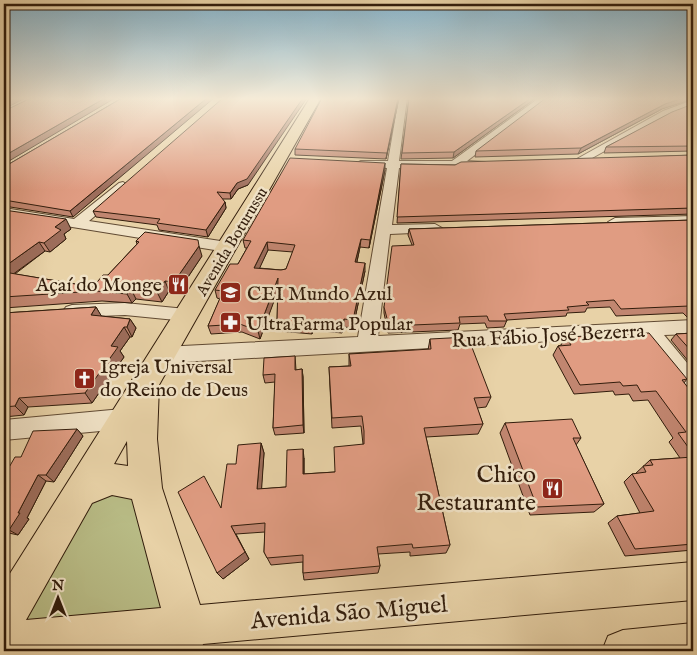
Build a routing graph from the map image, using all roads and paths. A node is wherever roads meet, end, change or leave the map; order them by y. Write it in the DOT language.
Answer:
graph roads {
  1 [pos="300,129"];
  2 [pos="398,129"];
  3 [pos="503,129"];
  4 [pos="636,129"];
  5 [pos="609,159"];
  6 [pos="576,160"];
  7 [pos="346,163"];
  8 [pos="493,163"];
  9 [pos="393,165"];
  10 [pos="454,165"];
  11 [pos="133,177"];
  12 [pos="4,212"];
  13 [pos="693,220"];
  14 [pos="79,222"];
  15 [pos="604,223"];
  16 [pos="454,228"];
  17 [pos="384,230"];
  18 [pos="227,247"];
  19 [pos="58,312"];
  20 [pos="186,315"];
  21 [pos="693,327"];
  22 [pos="648,329"];
  23 [pos="367,344"];
  24 [pos="163,354"];
  25 [pos="146,384"];
  26 [pos="693,386"];
  27 [pos="122,420"];
  28 [pos="4,430"];
  29 [pos="146,488"];
  30 [pos="79,492"];
  31 [pos="693,581"];
  32 [pos="4,619"];
  33 [pos="183,640"];
  34 [pos="4,642"];
  35 [pos="693,644"];
  36 [pos="623,651"];
  1 -- 18 [label="main road, Avenida Boturussu"];
  2 -- 9 [label="street"];
  3 -- 10 [label="street"];
  4 -- 6 [label="street"];
  5 -- 6 [label="street"];
  7 -- 9 [label="street"];
  8 -- 10 [label="street"];
  9 -- 10 [label="street"];
  9 -- 17 [label="street"];
  11 -- 14 [label="street"];
  12 -- 14 [label="street"];
  13 -- 15 [label="street"];
  14 -- 18 [label="street"];
  16 -- 17 [label="street"];
  17 -- 23 [label="street"];
  18 -- 20 [label="main road, Avenida Boturussu"];
  19 -- 20 [label="street"];
  20 -- 24 [label="main road, Avenida Boturussu"];
  21 -- 22 [label="street, Rua Fábio José Bezerra"];
  22 -- 23 [label="street, Rua Fábio José Bezerra"];
  22 -- 26 [label="street"];
  23 -- 24 [label="street, Rua Fábio José Bezerra"];
  24 -- 25 [label="main road, Avenida Boturussu"];
  25 -- 27 [label="main road, Avenida Boturussu"];
  25 -- 29 [label="main road, Avenida Boturussu"];
  27 -- 28 [label="street"];
  27 -- 30 [label="main road, Avenida Boturussu"];
  29 -- 30 [label="main road"];
  29 -- 33 [label="main road, Avenida Boturussu"];
  30 -- 32 [label="main road, Avenida Boturussu"];
  31 -- 33 [label="main road, Avenida São Miguel"];
  33 -- 34 [label="main road, Avenida São Miguel"];
  35 -- 36 [label="main road"];
}
